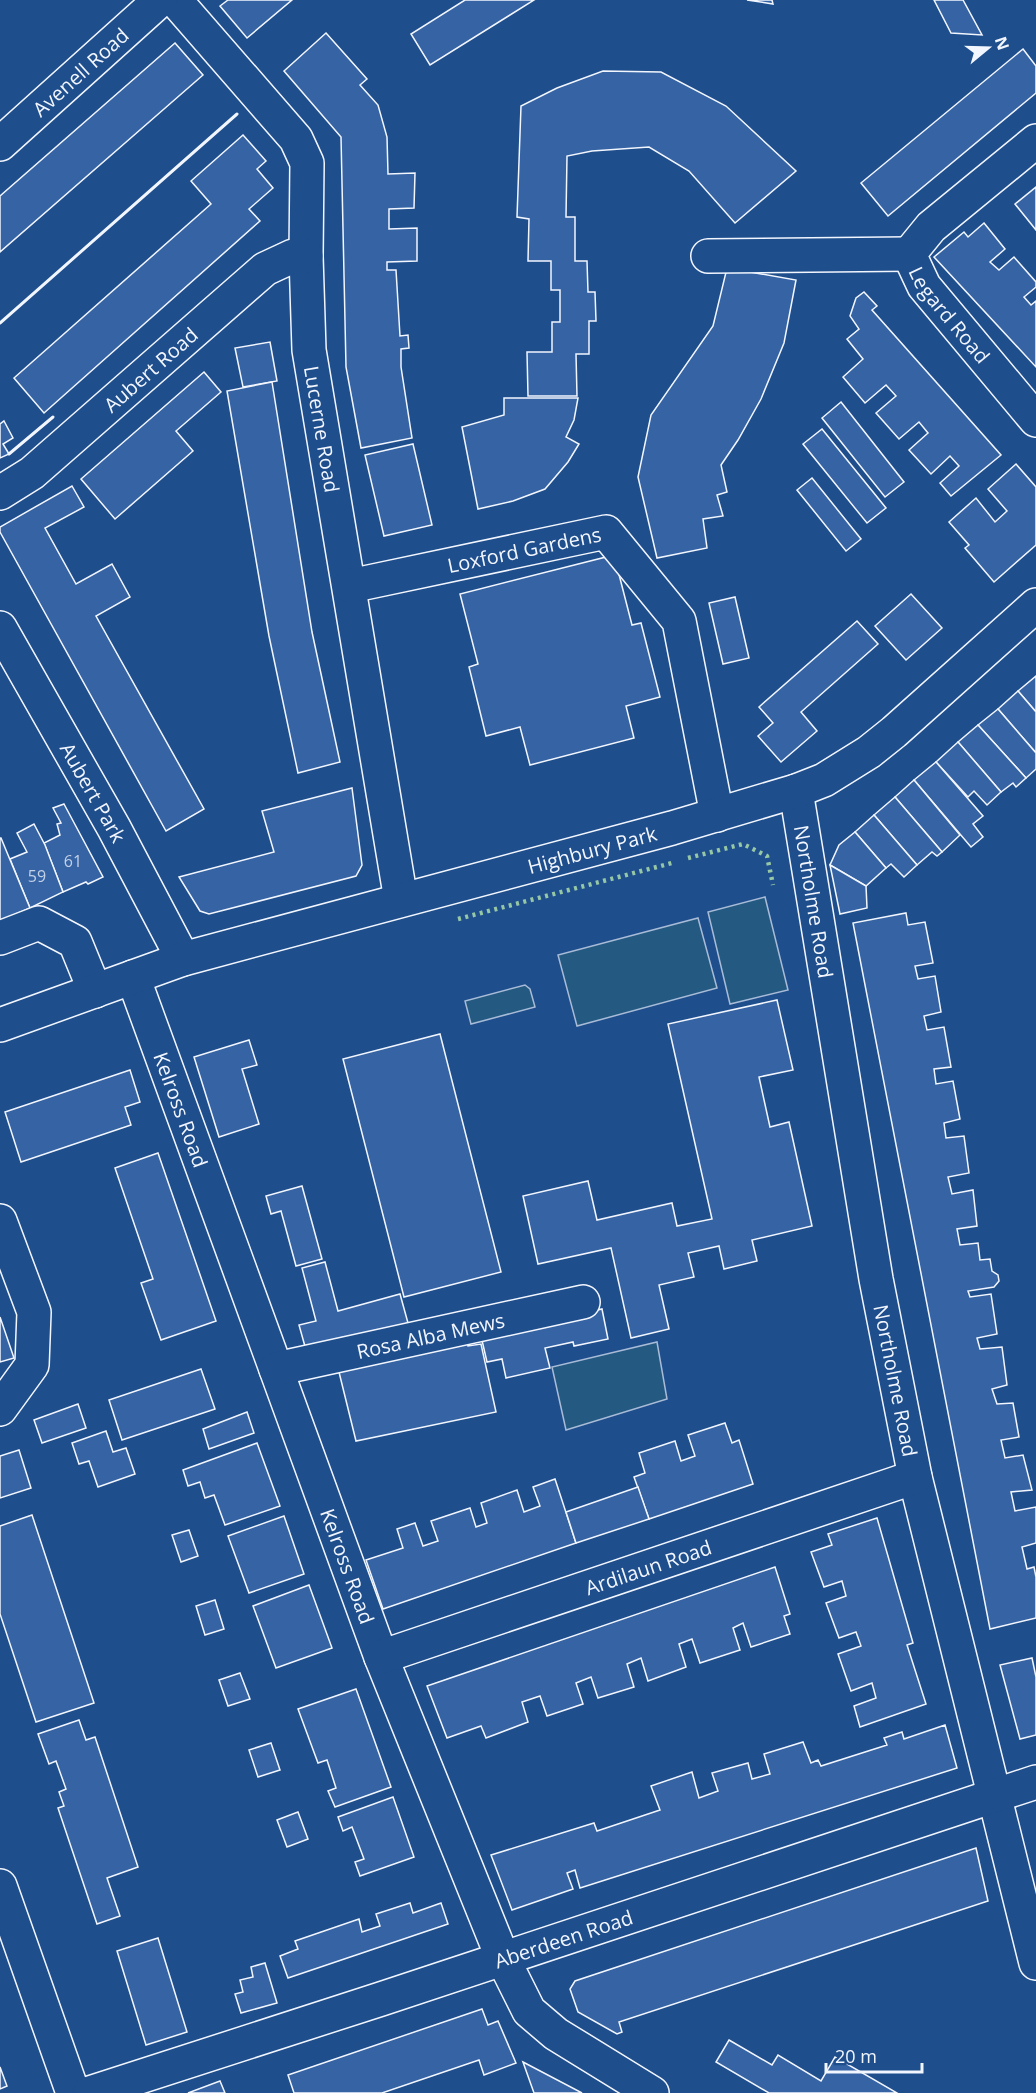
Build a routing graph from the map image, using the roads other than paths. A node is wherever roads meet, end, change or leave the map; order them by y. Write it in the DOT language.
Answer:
graph roads {
  1 [pos="160,0"];
  2 [pos="175,0"];
  3 [pos="1036,141"];
  4 [pos="0,144"];
  5 [pos="902,254"];
  6 [pos="306,256"];
  7 [pos="708,256"];
  8 [pos="1036,420"];
  9 [pos="0,493"];
  10 [pos="350,586"];
  11 [pos="1033,613"];
  12 [pos="0,628"];
  13 [pos="796,791"];
  14 [pos="717,815"];
  15 [pos="401,900"];
  16 [pos="0,938"];
  17 [pos="183,959"];
  18 [pos="133,977"];
  19 [pos="95,991"];
  20 [pos="0,1025"];
  21 [pos="0,1221"];
  22 [pos="583,1302"];
  23 [pos="276,1369"];
  24 [pos="0,1409"];
  25 [pos="915,1477"];
  26 [pos="381,1657"];
  27 [pos="1036,1782"];
  28 [pos="994,1795"];
  29 [pos="0,1886"];
  30 [pos="503,1959"];
  31 [pos="1036,1963"];
  32 [pos="73,2093"];
  33 [pos="90,2093"];
  34 [pos="652,2093"];
  1 -- 4 [label="street, Avenell Road"];
  2 -- 6 [label="street, Lucerne Road"];
  3 -- 5 [label="street, Legard Road"];
  5 -- 7 [label="street"];
  5 -- 8 [label="street, Legard Road"];
  6 -- 9 [label="street, Aubert Road"];
  6 -- 10 [label="street, Lucerne Road"];
  10 -- 14 [label="street, Loxford Gardens"];
  10 -- 15 [label="street, Lucerne Road"];
  11 -- 13 [label="street, Highbury Park"];
  12 -- 17 [label="street, Aubert Park"];
  13 -- 14 [label="street, Highbury Park"];
  13 -- 25 [label="street, Northolme Road"];
  14 -- 15 [label="street, Highbury Park"];
  15 -- 17 [label="street, Highbury Park"];
  16 -- 19 [label="street"];
  17 -- 18 [label="street, Highbury Park"];
  18 -- 19 [label="street, Highbury Park"];
  18 -- 23 [label="street, Kelross Road"];
  19 -- 20 [label="street, Highbury Park"];
  21 -- 24 [label="street"];
  22 -- 23 [label="street, Rosa Alba Mews"];
  23 -- 26 [label="street, Kelross Road"];
  25 -- 26 [label="street, Ardilaun Road"];
  25 -- 28 [label="street, Northolme Road"];
  26 -- 30 [label="street, Kelross Road"];
  27 -- 28 [label="street, Aberdeen Road"];
  28 -- 30 [label="street, Aberdeen Road"];
  28 -- 31 [label="street, Northolme Road"];
  29 -- 32 [label="street"];
  30 -- 33 [label="street, Aberdeen Road"];
  30 -- 34 [label="street, Kelross Road"];
}
